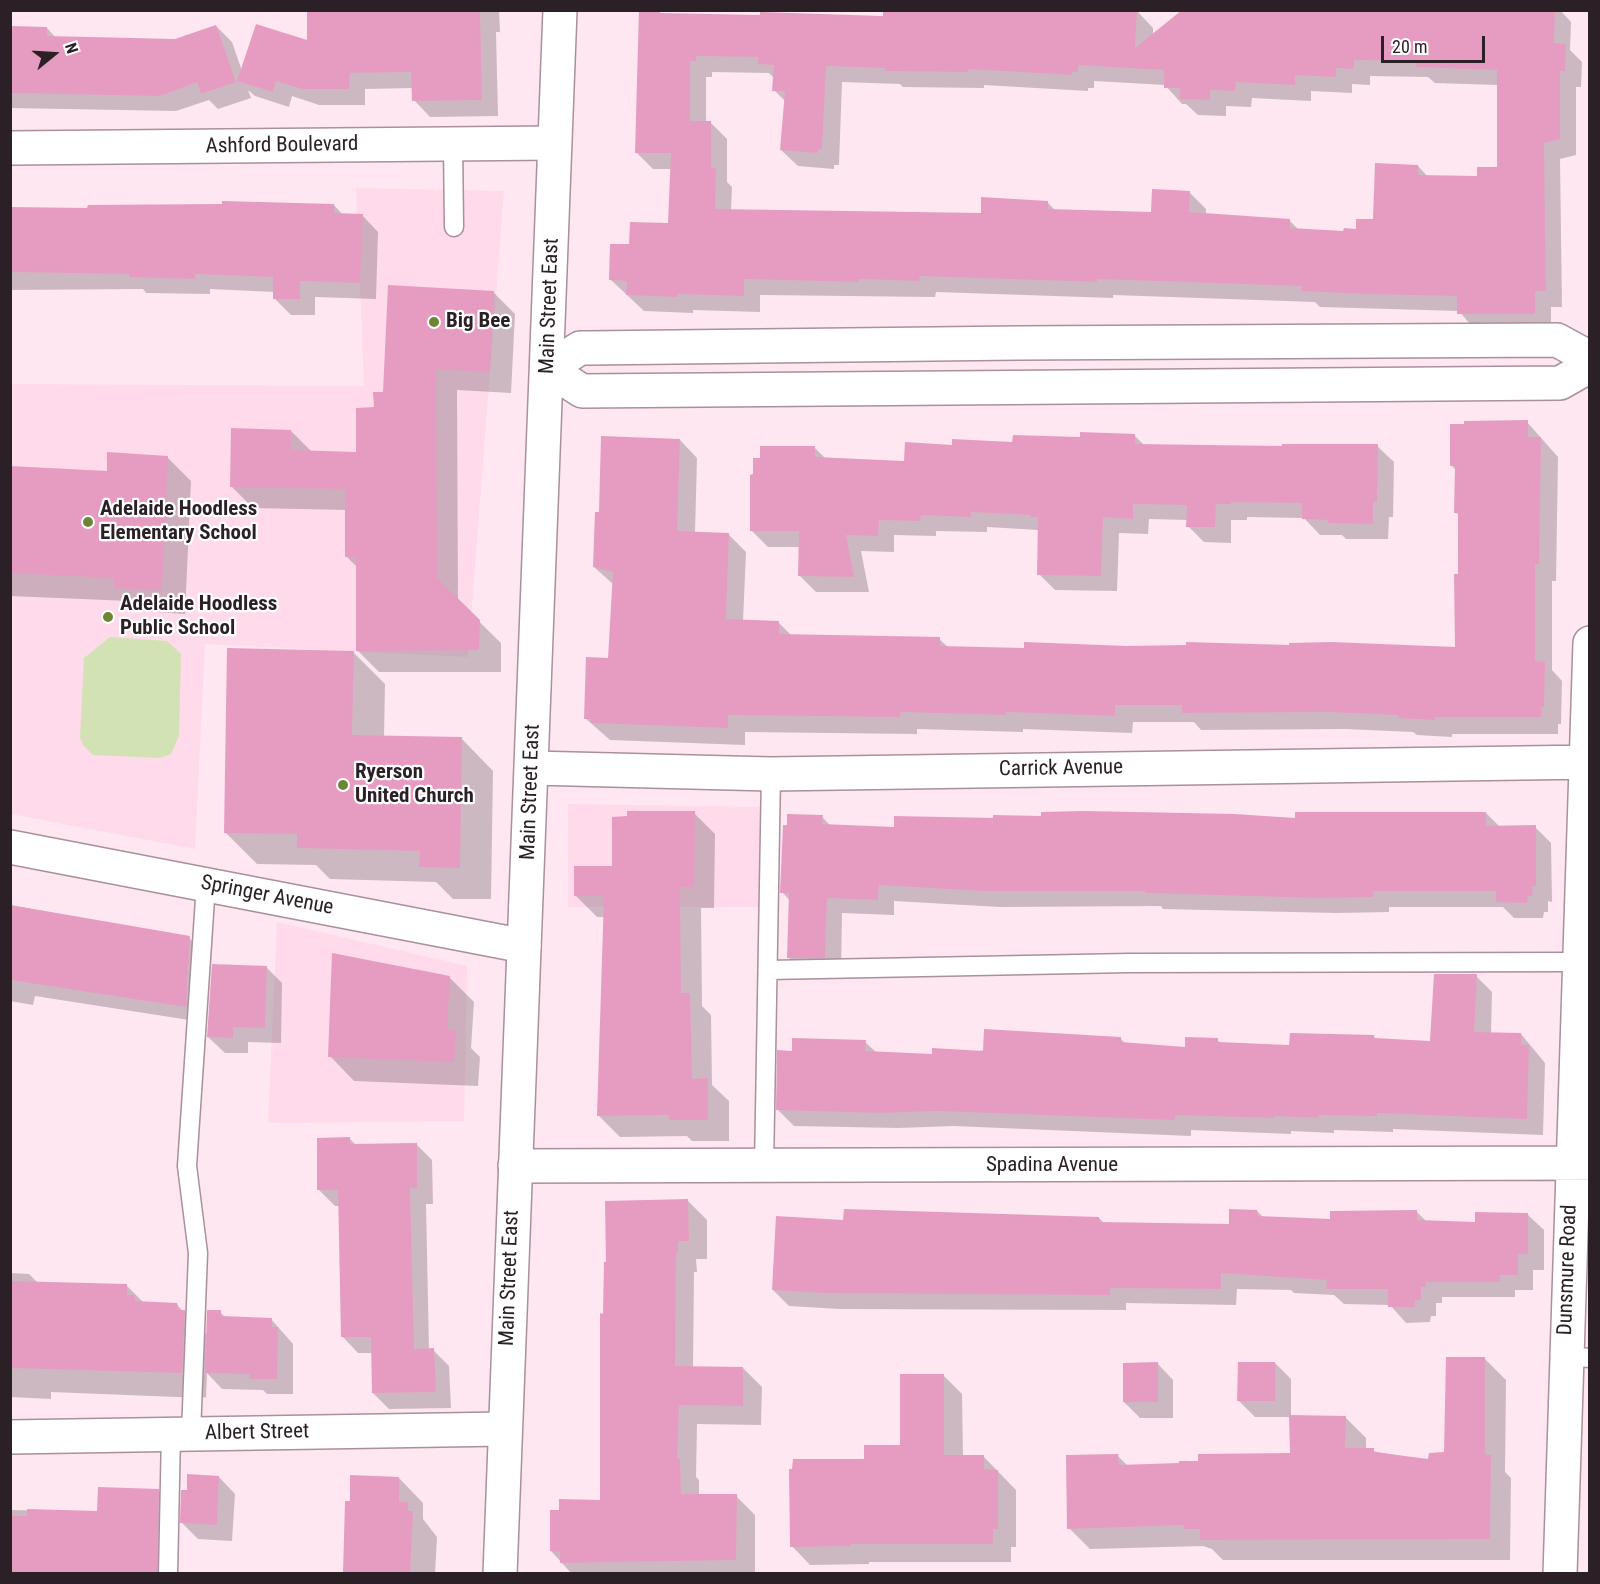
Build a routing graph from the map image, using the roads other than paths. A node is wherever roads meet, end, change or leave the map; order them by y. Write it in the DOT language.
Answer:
graph roads {
  1 [pos="560,10"];
  2 [pos="554,143"];
  3 [pos="453,144"];
  4 [pos="10,148"];
  5 [pos="454,227"];
  6 [pos="1378,341"];
  7 [pos="1019,343"];
  8 [pos="1177,343"];
  9 [pos="1231,343"];
  10 [pos="965,344"];
  11 [pos="781,346"];
  12 [pos="1590,358"];
  13 [pos="1590,366"];
  14 [pos="548,369"];
  15 [pos="1380,384"];
  16 [pos="1234,385"];
  17 [pos="967,386"];
  18 [pos="1022,386"];
  19 [pos="1179,386"];
  20 [pos="783,389"];
  21 [pos="1590,643"];
  22 [pos="1587,762"];
  23 [pos="532,768"];
  24 [pos="771,774"];
  25 [pos="10,847"];
  26 [pos="206,884"];
  27 [pos="524,946"];
  28 [pos="1580,962"];
  29 [pos="768,970"];
  30 [pos="1581,1163"];
  31 [pos="515,1166"];
  32 [pos="764,1167"];
  33 [pos="1577,1357"];
  34 [pos="504,1429"];
  35 [pos="181,1434"];
  36 [pos="10,1437"];
  37 [pos="168,1574"];
  38 [pos="500,1574"];
  39 [pos="1560,1574"];
  1 -- 2 [label="street, Main Street East"];
  2 -- 3 [label="street, Ashford Boulevard"];
  2 -- 14 [label="street, Main Street East"];
  3 -- 4 [label="street, Ashford Boulevard"];
  3 -- 5 [label="lane"];
  6 -- 9 [label="street"];
  6 -- 12 [label="street"];
  6 -- 15 [label="street"];
  7 -- 8 [label="street"];
  7 -- 10 [label="street"];
  7 -- 18 [label="street"];
  8 -- 9 [label="street"];
  8 -- 19 [label="street"];
  9 -- 16 [label="street"];
  10 -- 11 [label="street"];
  10 -- 17 [label="street"];
  11 -- 14 [label="street"];
  11 -- 20 [label="street"];
  13 -- 15 [label="street"];
  14 -- 20 [label="street"];
  14 -- 23 [label="street, Main Street East"];
  15 -- 16 [label="street"];
  16 -- 19 [label="street"];
  17 -- 18 [label="street"];
  17 -- 20 [label="street"];
  18 -- 19 [label="street"];
  21 -- 22 [label="street, Dunsmure Road"];
  22 -- 24 [label="street, Carrick Avenue"];
  22 -- 28 [label="street, Dunsmure Road"];
  23 -- 24 [label="street, Carrick Avenue"];
  23 -- 27 [label="street, Main Street East"];
  24 -- 29 [label="lane"];
  25 -- 26 [label="street, Springer Avenue"];
  26 -- 27 [label="street, Springer Avenue"];
  26 -- 35 [label="lane"];
  27 -- 31 [label="street, Main Street East"];
  28 -- 29 [label="lane"];
  28 -- 30 [label="street, Dunsmure Road"];
  29 -- 32 [label="lane"];
  30 -- 32 [label="street, Spadina Avenue"];
  30 -- 33 [label="street, Dunsmure Road"];
  31 -- 32 [label="street, Spadina Avenue"];
  31 -- 34 [label="street, Main Street East"];
  33 -- 39 [label="street, Dunsmure Road"];
  34 -- 35 [label="street, Albert Street"];
  34 -- 38 [label="street, Main Street East"];
  35 -- 36 [label="street, Albert Street"];
  35 -- 37 [label="lane"];
}
